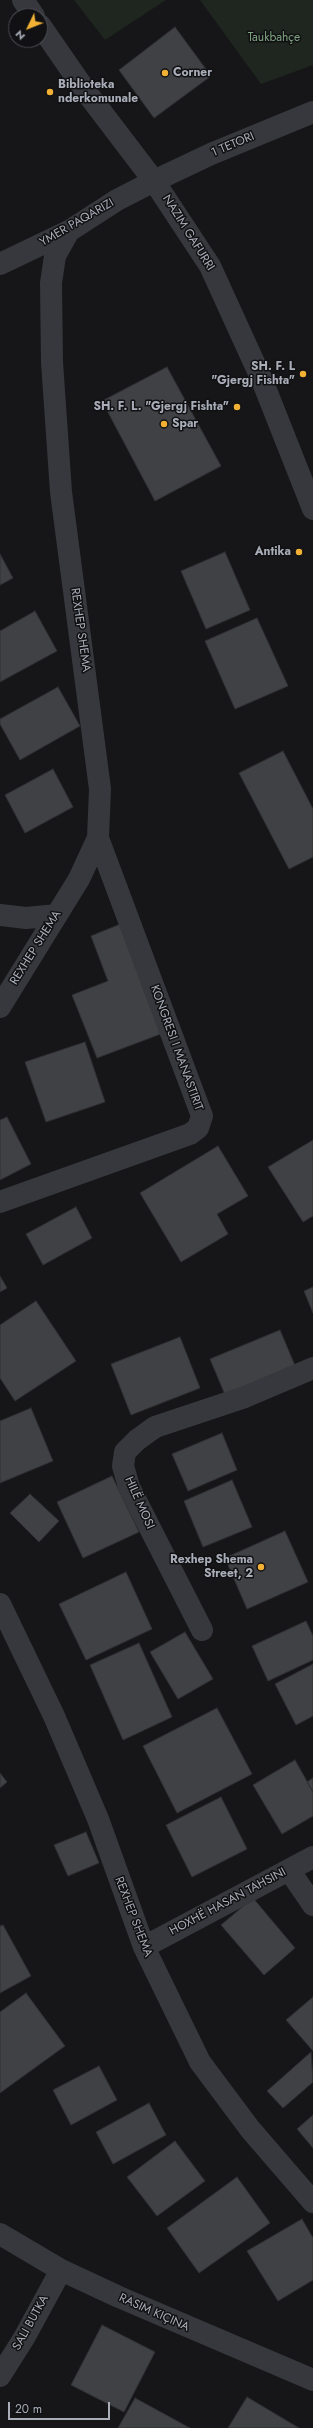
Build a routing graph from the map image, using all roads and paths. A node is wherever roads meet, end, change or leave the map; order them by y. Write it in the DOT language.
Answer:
graph roads {
  1 [pos="48,36"];
  2 [pos="313,112"];
  3 [pos="154,181"];
  4 [pos="69,231"];
  5 [pos="0,264"];
  6 [pos="313,509"];
  7 [pos="98,838"];
  8 [pos="0,915"];
  9 [pos="57,915"];
  10 [pos="0,1007"];
  11 [pos="0,1202"];
  12 [pos="313,1368"];
  13 [pos="0,1604"];
  14 [pos="202,1630"];
  15 [pos="313,1857"];
  16 [pos="289,1870"];
  17 [pos="313,1905"];
  18 [pos="144,1947"];
  19 [pos="313,2202"];
  20 [pos="0,2234"];
  21 [pos="61,2270"];
  22 [pos="0,2376"];
  23 [pos="313,2380"];
  1 -- 3 [label="street, NAZIM GAFURRI"];
  2 -- 3 [label="street, 1 TETORI"];
  3 -- 4 [label="street, YMER PAQARIZI"];
  3 -- 6 [label="street, NAZIM GAFURRI"];
  4 -- 5 [label="street, YMER PAQARIZI"];
  4 -- 7 [label="street, REXHEP SHEMA"];
  7 -- 9 [label="street, REXHEP SHEMA"];
  7 -- 11 [label="street, KONGRESI I MANASTIRIT"];
  8 -- 9 [label="street"];
  9 -- 10 [label="street, REXHEP SHEMA"];
  12 -- 14 [label="street, HILË MOSI"];
  13 -- 18 [label="street, REXHEP SHEMA"];
  15 -- 16 [label="street, HOXHË HASAN TAHSINI"];
  16 -- 17 [label="street"];
  16 -- 18 [label="street, HOXHË HASAN TAHSINI"];
  18 -- 19 [label="street, REXHEP SHEMA"];
  20 -- 21 [label="street, RASIM KIÇINA"];
  21 -- 22 [label="street, SALI BUTKA"];
  21 -- 23 [label="street, RASIM KIÇINA"];
}
